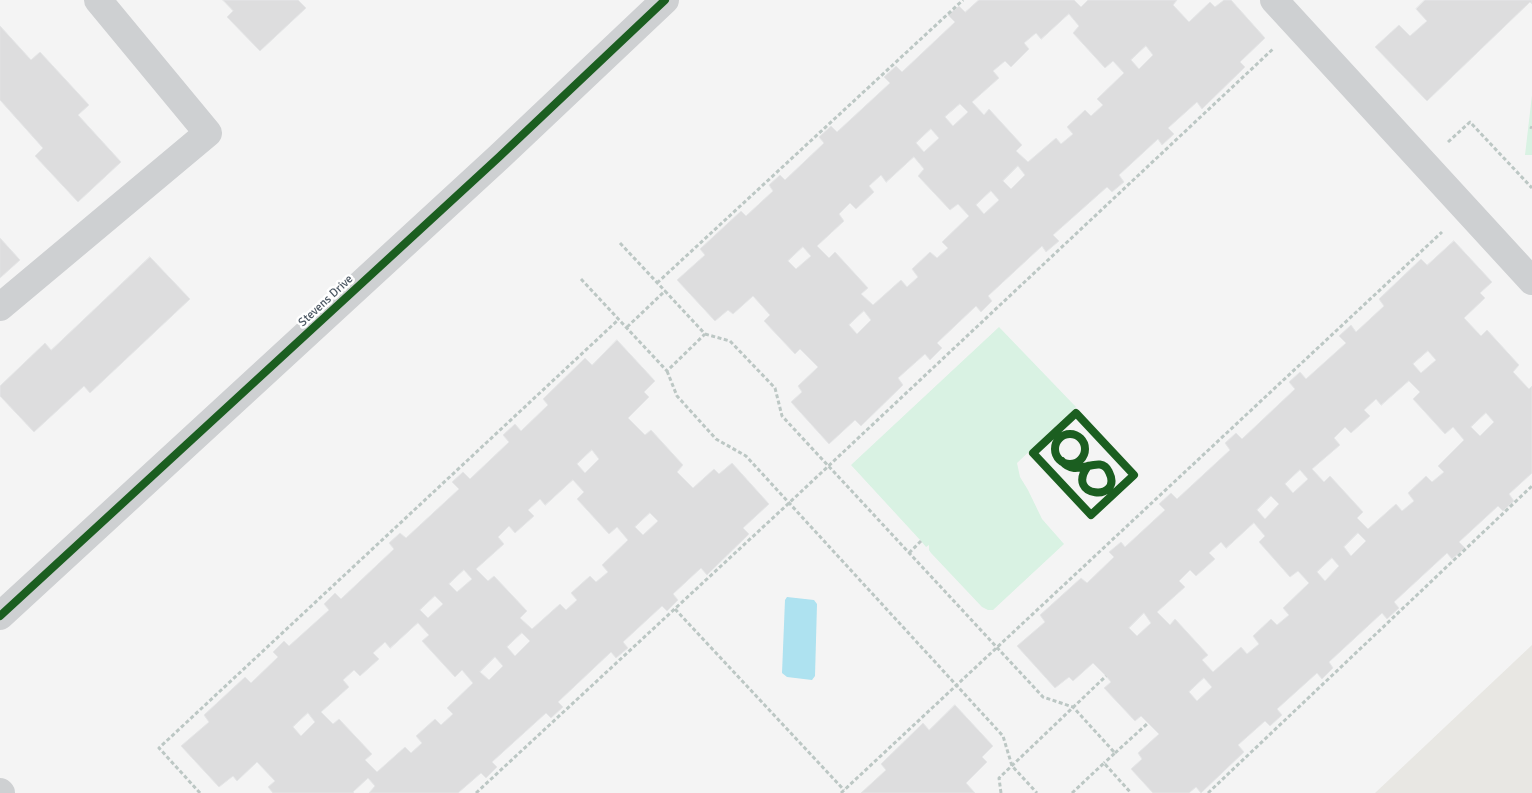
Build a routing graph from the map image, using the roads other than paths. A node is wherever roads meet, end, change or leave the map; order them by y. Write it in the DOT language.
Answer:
graph roads {
  1 [pos="98,0"];
  2 [pos="665,0"];
  3 [pos="1274,0"];
  4 [pos="1532,281"];
  5 [pos="0,307"];
  6 [pos="0,616"];
  1 -- 5 [label="street"];
  2 -- 6 [label="street, Stevens Drive"];
  3 -- 4 [label="street"];
}
